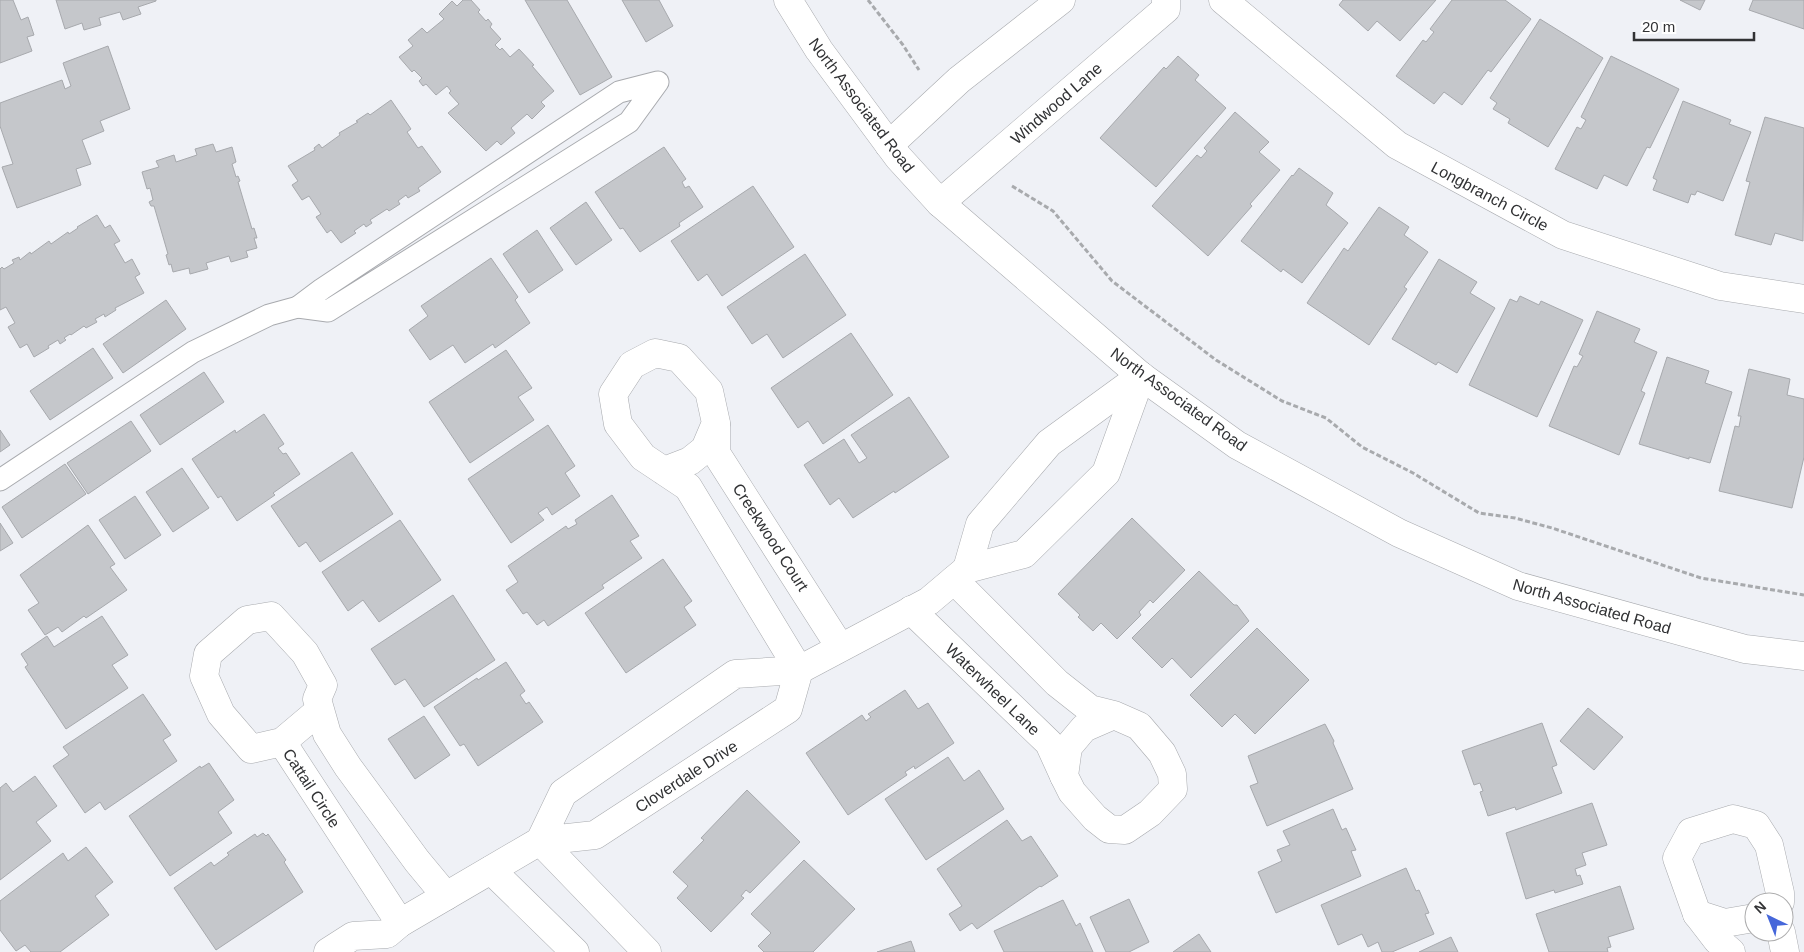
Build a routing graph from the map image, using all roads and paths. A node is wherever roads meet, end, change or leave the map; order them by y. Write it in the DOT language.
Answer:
graph roads {
  1 [pos="788,0"];
  2 [pos="868,0"];
  3 [pos="1061,0"];
  4 [pos="1166,0"];
  5 [pos="1224,0"];
  6 [pos="938,100"];
  7 [pos="889,145"];
  8 [pos="981,167"];
  9 [pos="940,203"];
  10 [pos="1804,298"];
  11 [pos="298,308"];
  12 [pos="1141,376"];
  13 [pos="716,423"];
  14 [pos="664,471"];
  15 [pos="0,480"];
  16 [pos="960,575"];
  17 [pos="1804,595"];
  18 [pos="911,610"];
  19 [pos="840,647"];
  20 [pos="1804,656"];
  21 [pos="799,670"];
  22 [pos="320,710"];
  23 [pos="1114,715"];
  24 [pos="282,742"];
  25 [pos="1064,776"];
  26 [pos="540,841"];
  27 [pos="491,870"];
  28 [pos="1776,892"];
  29 [pos="446,896"];
  30 [pos="1697,914"];
  31 [pos="1744,920"];
  32 [pos="391,936"];
  33 [pos="328,952"];
  34 [pos="574,952"];
  35 [pos="647,952"];
  36 [pos="1730,952"];
  1 -- 7 [label="street, North Associated Road"];
  2 -- 6 [label="path"];
  3 -- 6 [label="street"];
  4 -- 8 [label="street, Windwood Lane"];
  5 -- 10 [label="street, Longbranch Circle"];
  6 -- 7 [label="street"];
  7 -- 9 [label="street, North Associated Road"];
  8 -- 9 [label="street, Windwood Lane"];
  8 -- 17 [label="path"];
  9 -- 12 [label="street, North Associated Road"];
  11 -- 11 [label="lane"];
  11 -- 15 [label="lane"];
  12 -- 16 [label="street"];
  12 -- 16 [label="street"];
  12 -- 20 [label="street, North Associated Road"];
  13 -- 14 [label="street"];
  13 -- 14 [label="street, Creekwood Court"];
  13 -- 19 [label="street, Creekwood Court"];
  14 -- 21 [label="street, Creekwood Court"];
  16 -- 18 [label="street"];
  16 -- 23 [label="street, Waterwheel Lane"];
  18 -- 19 [label="street"];
  18 -- 25 [label="street, Waterwheel Lane"];
  19 -- 21 [label="street"];
  21 -- 26 [label="street, Cloverdale Drive"];
  21 -- 26 [label="street"];
  22 -- 24 [label="street"];
  22 -- 24 [label="street, Cattail Circle"];
  22 -- 29 [label="street, Cattail Circle"];
  23 -- 25 [label="street"];
  23 -- 25 [label="street, Waterwheel Lane"];
  24 -- 32 [label="street, Cattail Circle"];
  26 -- 27 [label="street, Cloverdale Drive"];
  26 -- 35 [label="street"];
  27 -- 29 [label="street, Cloverdale Drive"];
  27 -- 34 [label="street"];
  28 -- 30 [label="street"];
  29 -- 32 [label="street, Cloverdale Drive"];
  30 -- 31 [label="street"];
  30 -- 36 [label="street"];
  32 -- 33 [label="street, Cloverdale Drive"];
}
